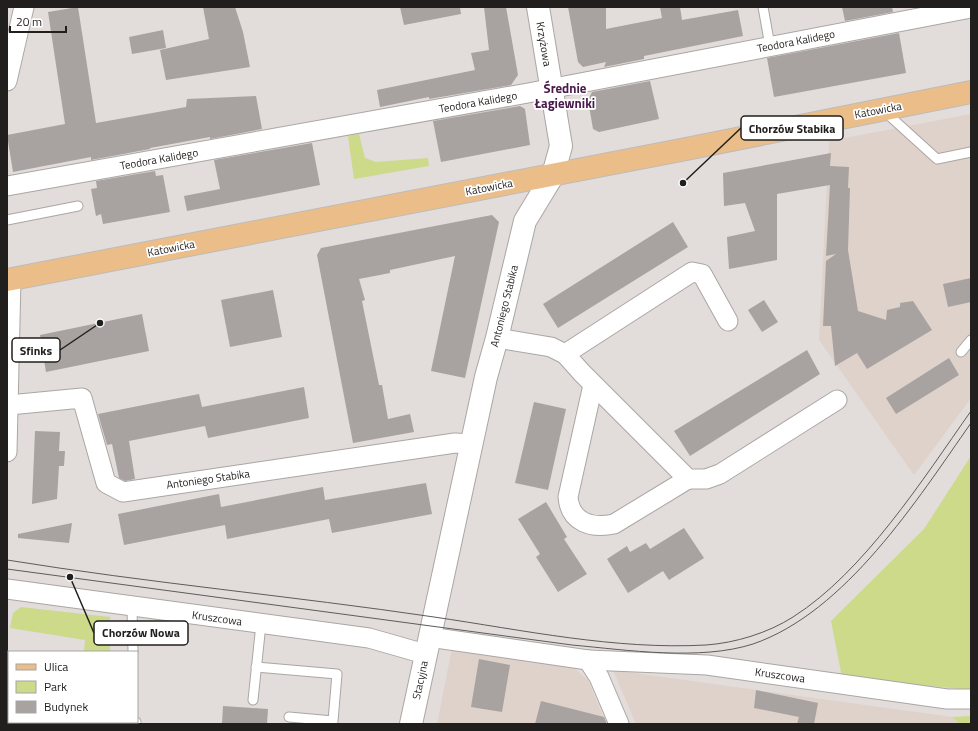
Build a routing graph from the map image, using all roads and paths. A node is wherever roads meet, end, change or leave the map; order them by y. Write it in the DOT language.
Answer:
graph roads {
  1 [pos="24,7"];
  2 [pos="538,7"];
  3 [pos="763,7"];
  4 [pos="971,8"];
  5 [pos="770,46"];
  6 [pos="7,81"];
  7 [pos="552,88"];
  8 [pos="971,92"];
  9 [pos="882,110"];
  10 [pos="971,152"];
  11 [pos="553,175"];
  12 [pos="7,186"];
  13 [pos="78,206"];
  14 [pos="7,220"];
  15 [pos="9,279"];
  16 [pos="728,321"];
  17 [pos="497,338"];
  18 [pos="971,340"];
  19 [pos="8,349"];
  20 [pos="961,352"];
  21 [pos="565,354"];
  22 [pos="593,385"];
  23 [pos="837,400"];
  24 [pos="9,405"];
  25 [pos="472,444"];
  26 [pos="7,452"];
  27 [pos="688,479"];
  28 [pos="7,589"];
  29 [pos="132,607"];
  30 [pos="261,624"];
  31 [pos="427,645"];
  32 [pos="133,651"];
  33 [pos="588,660"];
  34 [pos="256,667"];
  35 [pos="971,699"];
  36 [pos="253,700"];
  37 [pos="289,717"];
  38 [pos="411,724"];
  39 [pos="619,724"];
  1 -- 6 [label="street"];
  2 -- 7 [label="street, Krzyżowa"];
  3 -- 5 [label="lane"];
  4 -- 5 [label="street, Teodora Kalidego"];
  5 -- 7 [label="street, Teodora Kalidego"];
  7 -- 11 [label="street, Krzyżowa"];
  7 -- 12 [label="street, Teodora Kalidego"];
  8 -- 9 [label="main road, Katowicka"];
  9 -- 10 [label="lane"];
  9 -- 11 [label="main road, Katowicka"];
  11 -- 15 [label="main road, Katowicka"];
  11 -- 17 [label="street, Antoniego Stabika"];
  13 -- 14 [label="lane"];
  15 -- 19 [label="street"];
  16 -- 21 [label="street"];
  17 -- 21 [label="street"];
  17 -- 25 [label="street, Antoniego Stabika"];
  18 -- 20 [label="lane"];
  19 -- 24 [label="street"];
  21 -- 22 [label="street"];
  22 -- 27 [label="street"];
  22 -- 27 [label="street"];
  23 -- 27 [label="street"];
  24 -- 25 [label="street, Antoniego Stabika"];
  24 -- 26 [label="street"];
  25 -- 31 [label="street, Antoniego Stabika"];
  28 -- 29 [label="street, Kruszcowa"];
  29 -- 30 [label="street, Kruszcowa"];
  29 -- 32 [label="lane"];
  30 -- 31 [label="street, Kruszcowa"];
  30 -- 34 [label="lane"];
  31 -- 33 [label="street, Kruszcowa"];
  31 -- 38 [label="street, Stacyjna"];
  33 -- 35 [label="street, Kruszcowa"];
  33 -- 39 [label="street"];
  34 -- 36 [label="lane"];
  34 -- 37 [label="lane"];
}
